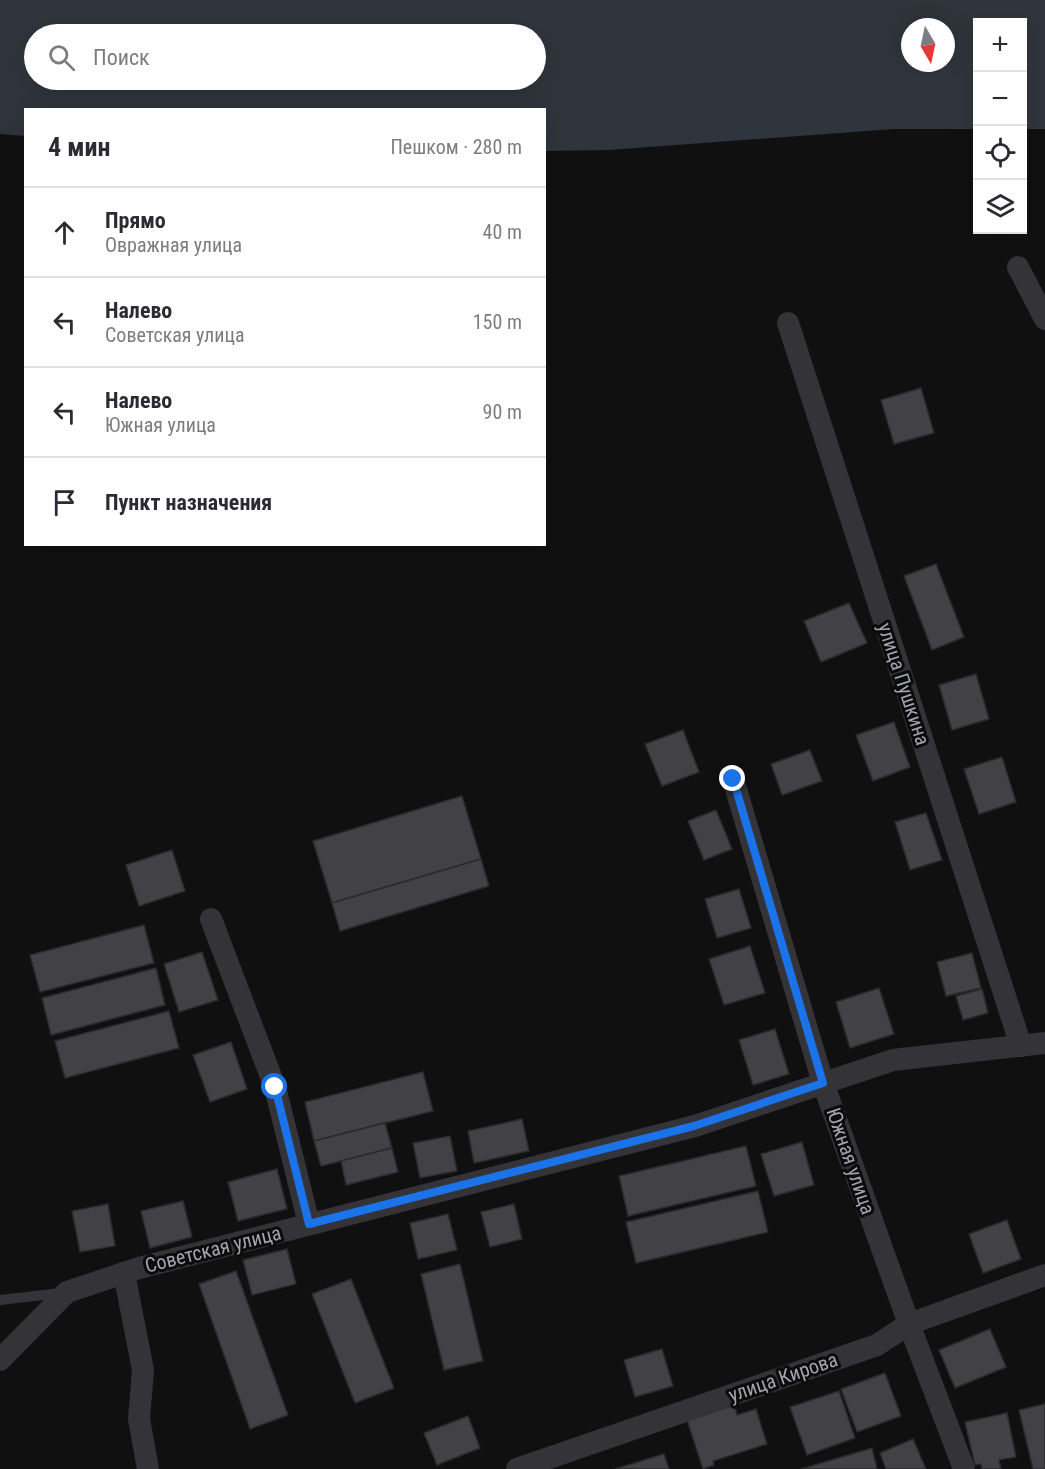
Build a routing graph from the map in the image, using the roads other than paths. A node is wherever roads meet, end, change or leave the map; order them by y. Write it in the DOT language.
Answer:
graph roads {
  1 [pos="1018,267"];
  2 [pos="1045,319"];
  3 [pos="788,323"];
  4 [pos="733,779"];
  5 [pos="211,920"];
  6 [pos="1045,1043"];
  7 [pos="1021,1046"];
  8 [pos="823,1083"];
  9 [pos="309,1224"];
  10 [pos="124,1273"];
  11 [pos="1045,1275"];
  12 [pos="67,1292"];
  13 [pos="0,1300"];
  14 [pos="909,1324"];
  15 [pos="0,1360"];
  16 [pos="148,1469"];
  17 [pos="517,1469"];
  18 [pos="964,1469"];
  1 -- 2 [label="street"];
  3 -- 7 [label="street, улица Пушкина"];
  4 -- 8 [label="street, Южная улица"];
  5 -- 9 [label="street"];
  6 -- 7 [label="street, Советская улица"];
  7 -- 8 [label="street, Советская улица"];
  8 -- 9 [label="street, Советская улица"];
  8 -- 14 [label="street, Южная улица"];
  9 -- 10 [label="street, Советская улица"];
  10 -- 12 [label="street, Советская улица"];
  10 -- 16 [label="street"];
  11 -- 14 [label="street, улица Кирова"];
  12 -- 13 [label="lane"];
  12 -- 15 [label="street, Советская улица"];
  14 -- 17 [label="street, улица Кирова"];
  14 -- 18 [label="street, Южная улица"];
}
